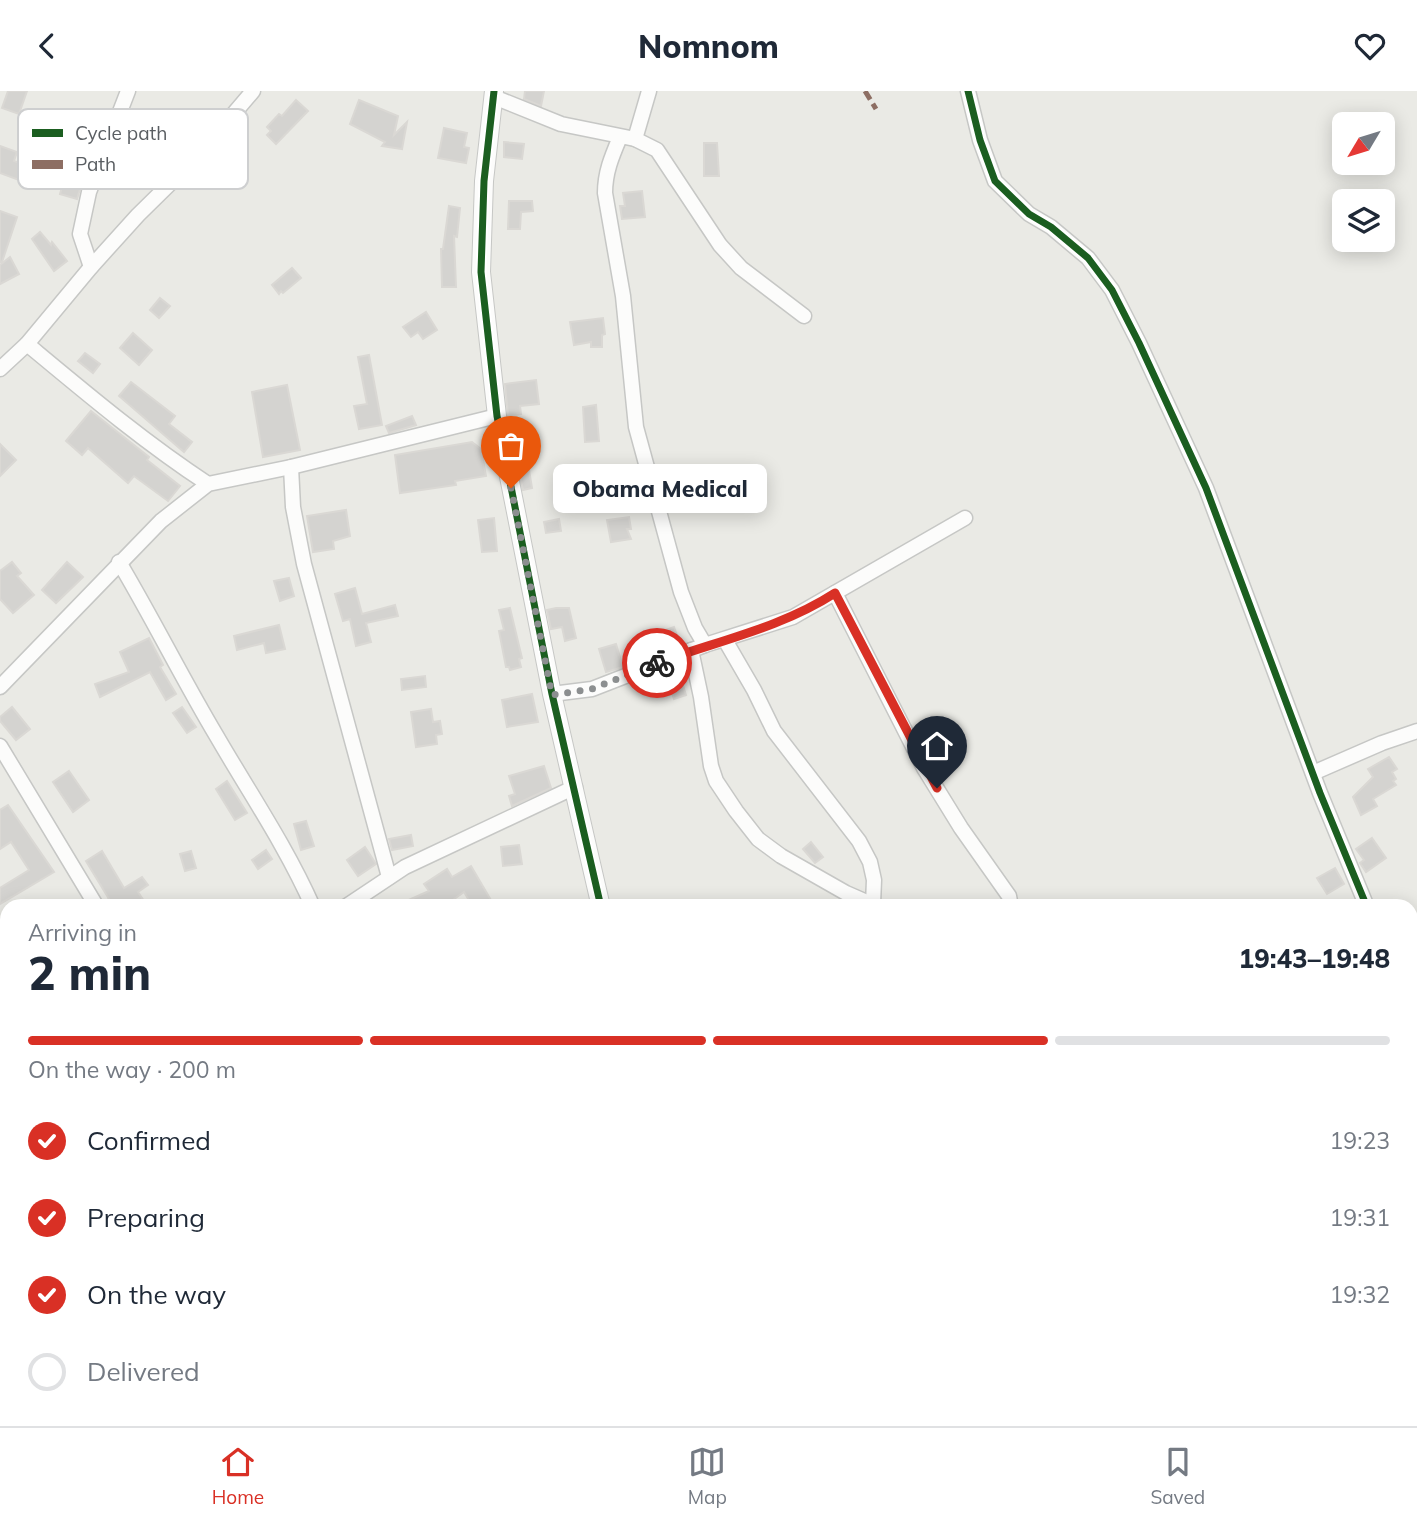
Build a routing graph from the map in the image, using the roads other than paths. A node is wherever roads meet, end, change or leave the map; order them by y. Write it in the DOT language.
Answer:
graph roads {
  1 [pos="128,91"];
  2 [pos="253,91"];
  3 [pos="649,91"];
  4 [pos="968,91"];
  5 [pos="494,94"];
  6 [pos="121,109"];
  7 [pos="238,109"];
  8 [pos="628,138"];
  9 [pos="91,189"];
  10 [pos="164,189"];
  11 [pos="91,267"];
  12 [pos="804,316"];
  13 [pos="27,344"];
  14 [pos="3,361"];
  15 [pos="497,416"];
  16 [pos="291,467"];
  17 [pos="208,485"];
  18 [pos="965,518"];
  19 [pos="119,562"];
  20 [pos="835,593"];
  21 [pos="725,640"];
  22 [pos="698,648"];
  23 [pos="1,685"];
  24 [pos="552,695"];
  25 [pos="1417,731"];
  26 [pos="0,746"];
  27 [pos="1313,773"];
  28 [pos="575,787"];
  29 [pos="389,877"];
  30 [pos="92,899"];
  31 [pos="309,899"];
  32 [pos="357,899"];
  33 [pos="601,899"];
  34 [pos="861,899"];
  35 [pos="876,899"];
  36 [pos="1010,899"];
  37 [pos="1364,899"];
  1 -- 6 [label="street"];
  2 -- 7 [label="street"];
  3 -- 8 [label="street"];
  4 -- 27 [label="street"];
  5 -- 8 [label="street"];
  5 -- 15 [label="street"];
  8 -- 12 [label="street"];
  8 -- 22 [label="street"];
  9 -- 11 [label="street"];
  10 -- 11 [label="street"];
  11 -- 13 [label="street"];
  13 -- 14 [label="street"];
  13 -- 17 [label="street"];
  15 -- 16 [label="street"];
  15 -- 24 [label="street"];
  16 -- 17 [label="street"];
  16 -- 29 [label="street"];
  17 -- 19 [label="street"];
  18 -- 20 [label="street"];
  19 -- 23 [label="street"];
  19 -- 31 [label="street"];
  20 -- 21 [label="street"];
  20 -- 36 [label="street"];
  21 -- 22 [label="street"];
  21 -- 35 [label="street"];
  22 -- 24 [label="street"];
  22 -- 34 [label="street"];
  24 -- 28 [label="street"];
  25 -- 27 [label="street"];
  26 -- 30 [label="street"];
  27 -- 37 [label="street"];
  28 -- 29 [label="street"];
  28 -- 33 [label="street"];
  29 -- 32 [label="street"];
}
